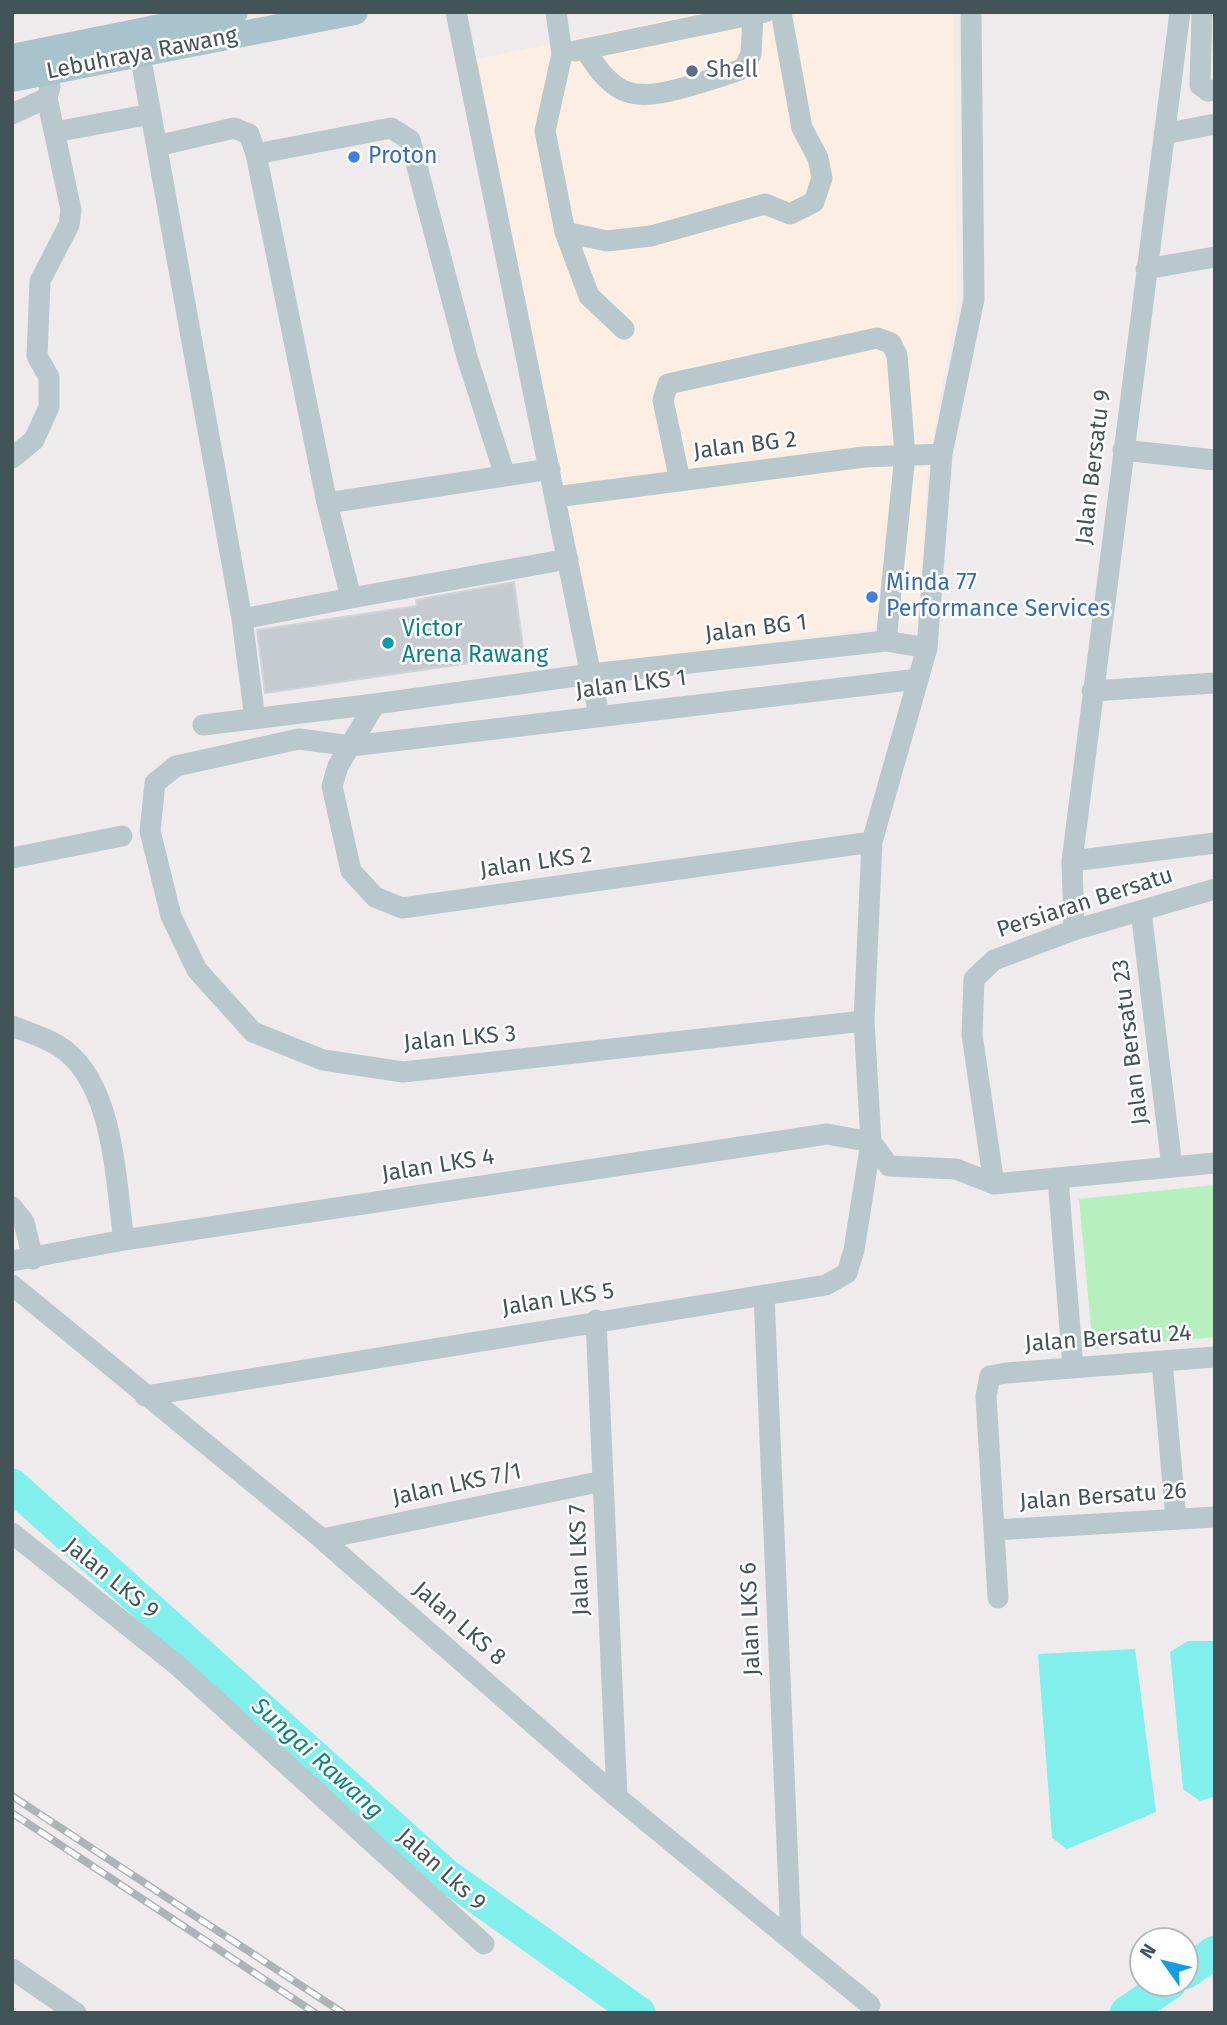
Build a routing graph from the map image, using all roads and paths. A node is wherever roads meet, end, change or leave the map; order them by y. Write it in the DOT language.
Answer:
graph roads {
  1 [pos="235,12"];
  2 [pos="355,12"];
  3 [pos="456,12"];
  4 [pos="556,12"];
  5 [pos="781,12"];
  6 [pos="971,12"];
  7 [pos="1180,12"];
  8 [pos="1202,12"];
  9 [pos="759,13"];
  10 [pos="171,18"];
  11 [pos="585,49"];
  12 [pos="140,54"];
  13 [pos="562,54"];
  14 [pos="12,57"];
  15 [pos="53,71"];
  16 [pos="12,79"];
  17 [pos="1215,90"];
  18 [pos="47,98"];
  19 [pos="12,114"];
  20 [pos="151,114"];
  21 [pos="1215,124"];
  22 [pos="55,132"];
  23 [pos="1164,134"];
  24 [pos="157,146"];
  25 [pos="256,155"];
  26 [pos="565,232"];
  27 [pos="1215,257"];
  28 [pos="1146,269"];
  29 [pos="624,329"];
  30 [pos="1122,450"];
  31 [pos="942,454"];
  32 [pos="905,455"];
  33 [pos="12,458"];
  34 [pos="1215,460"];
  35 [pos="550,469"];
  36 [pos="505,476"];
  37 [pos="680,481"];
  38 [pos="555,497"];
  39 [pos="327,503"];
  40 [pos="568,559"];
  41 [pos="351,598"];
  42 [pos="242,619"];
  43 [pos="886,641"];
  44 [pos="927,649"];
  45 [pos="591,674"];
  46 [pos="918,679"];
  47 [pos="1215,683"];
  48 [pos="1092,691"];
  49 [pos="375,704"];
  50 [pos="599,715"];
  51 [pos="255,719"];
  52 [pos="203,725"];
  53 [pos="351,746"];
  54 [pos="150,831"];
  55 [pos="122,836"];
  56 [pos="872,842"];
  57 [pos="1215,843"];
  58 [pos="12,858"];
  59 [pos="1072,861"];
  60 [pos="1215,889"];
  61 [pos="1141,911"];
  62 [pos="1074,930"];
  63 [pos="864,1021"];
  64 [pos="12,1026"];
  65 [pos="871,1142"];
  66 [pos="1215,1163"];
  67 [pos="1172,1167"];
  68 [pos="1058,1178"];
  69 [pos="994,1184"];
  70 [pos="12,1207"];
  71 [pos="124,1240"];
  72 [pos="23,1260"];
  73 [pos="12,1285"];
  74 [pos="764,1295"];
  75 [pos="596,1320"];
  76 [pos="1215,1357"];
  77 [pos="1162,1361"];
  78 [pos="1073,1368"];
  79 [pos="145,1396"];
  80 [pos="603,1481"];
  81 [pos="1215,1517"];
  82 [pos="1176,1519"];
  83 [pos="994,1530"];
  84 [pos="12,1534"];
  85 [pos="322,1539"];
  86 [pos="998,1598"];
  87 [pos="177,1665"];
  88 [pos="617,1797"];
  89 [pos="791,1940"];
  90 [pos="484,1944"];
  91 [pos="12,1969"];
  92 [pos="870,2006"];
  93 [pos="76,2013"];
  1 -- 10 [label="main road, Lebuhraya Rawang"];
  2 -- 12 [label="main road, Lebuhraya Rawang"];
  3 -- 35 [label="street"];
  4 -- 13 [label="street"];
  5 -- 26 [label="street"];
  6 -- 31 [label="street, Jalan LKS 5"];
  7 -- 23 [label="street, Jalan Bersatu 9"];
  8 -- 17 [label="street"];
  9 -- 11 [label="street"];
  9 -- 11 [label="street"];
  10 -- 14 [label="main road, Lebuhraya Rawang"];
  11 -- 13 [label="street"];
  12 -- 15 [label="main road, Lebuhraya Rawang"];
  12 -- 20 [label="street"];
  13 -- 26 [label="street"];
  15 -- 16 [label="main road, Lebuhraya Rawang"];
  15 -- 18 [label="street"];
  18 -- 19 [label="street"];
  18 -- 22 [label="street"];
  20 -- 22 [label="street"];
  20 -- 24 [label="street"];
  21 -- 23 [label="street"];
  22 -- 33 [label="street"];
  23 -- 28 [label="street, Jalan Bersatu 9"];
  24 -- 25 [label="street"];
  24 -- 42 [label="street"];
  25 -- 36 [label="street"];
  25 -- 39 [label="street"];
  26 -- 29 [label="street"];
  27 -- 28 [label="street"];
  28 -- 30 [label="street, Jalan Bersatu 9"];
  30 -- 34 [label="street"];
  30 -- 48 [label="street, Jalan Bersatu 9"];
  31 -- 32 [label="street, Jalan BG 2"];
  31 -- 44 [label="street, Jalan LKS 5"];
  32 -- 37 [label="street, Jalan BG 2"];
  32 -- 37 [label="street"];
  32 -- 43 [label="street"];
  35 -- 36 [label="street"];
  35 -- 38 [label="street"];
  36 -- 39 [label="street"];
  37 -- 38 [label="street, Jalan BG 2"];
  38 -- 40 [label="street"];
  39 -- 41 [label="street"];
  40 -- 41 [label="street"];
  40 -- 45 [label="street"];
  41 -- 42 [label="street"];
  42 -- 51 [label="street"];
  43 -- 44 [label="street, Jalan BG 1"];
  43 -- 45 [label="street, Jalan BG 1"];
  44 -- 46 [label="street, Jalan LKS 5"];
  45 -- 49 [label="street, Jalan BG 1"];
  45 -- 50 [label="street"];
  46 -- 50 [label="street, Jalan LKS 1"];
  46 -- 56 [label="street, Jalan LKS 5"];
  47 -- 48 [label="street"];
  48 -- 59 [label="street, Jalan Bersatu 9"];
  49 -- 51 [label="street, Jalan BG 1"];
  49 -- 53 [label="street, Jalan LKS 2"];
  50 -- 53 [label="street, Jalan LKS 1"];
  51 -- 52 [label="street, Jalan BG 1"];
  53 -- 54 [label="street, Jalan LKS 1"];
  53 -- 56 [label="street, Jalan LKS 2"];
  54 -- 63 [label="street, Jalan LKS 3"];
  55 -- 58 [label="street"];
  56 -- 63 [label="street, Jalan LKS 5"];
  57 -- 59 [label="street"];
  59 -- 62 [label="street, Jalan Bersatu 9"];
  60 -- 61 [label="street, Persiaran Bersatu"];
  61 -- 62 [label="street, Persiaran Bersatu"];
  61 -- 67 [label="street, Jalan Bersatu 23"];
  62 -- 69 [label="street, Persiaran Bersatu"];
  63 -- 65 [label="street, Jalan LKS 5"];
  64 -- 71 [label="street"];
  65 -- 69 [label="street"];
  65 -- 71 [label="street, Jalan LKS 4"];
  65 -- 74 [label="street, Jalan LKS 5"];
  66 -- 67 [label="street"];
  67 -- 68 [label="street"];
  68 -- 69 [label="street"];
  68 -- 78 [label="street"];
  70 -- 72 [label="street"];
  71 -- 72 [label="street, Jalan LKS 4"];
  73 -- 79 [label="street, Jalan LKS 8"];
  74 -- 75 [label="street, Jalan LKS 5"];
  74 -- 89 [label="street, Jalan LKS 6"];
  75 -- 79 [label="street, Jalan LKS 5"];
  75 -- 80 [label="street, Jalan LKS 7"];
  76 -- 77 [label="street, Jalan Bersatu 24"];
  77 -- 78 [label="street, Jalan Bersatu 24"];
  77 -- 82 [label="street"];
  78 -- 83 [label="street, Jalan Bersatu 24"];
  79 -- 85 [label="street, Jalan LKS 8"];
  80 -- 85 [label="street, Jalan LKS 7/1"];
  80 -- 88 [label="street, Jalan LKS 7"];
  81 -- 82 [label="street, Jalan Bersatu 26"];
  82 -- 83 [label="street, Jalan Bersatu 26"];
  83 -- 86 [label="street"];
  84 -- 87 [label="street, Jalan LKS 9"];
  85 -- 88 [label="street, Jalan LKS 8"];
  87 -- 90 [label="street, Jalan Lks 9"];
  88 -- 89 [label="street, Jalan LKS 8"];
  89 -- 92 [label="street, Jalan LKS 8"];
  91 -- 93 [label="street"];
}
